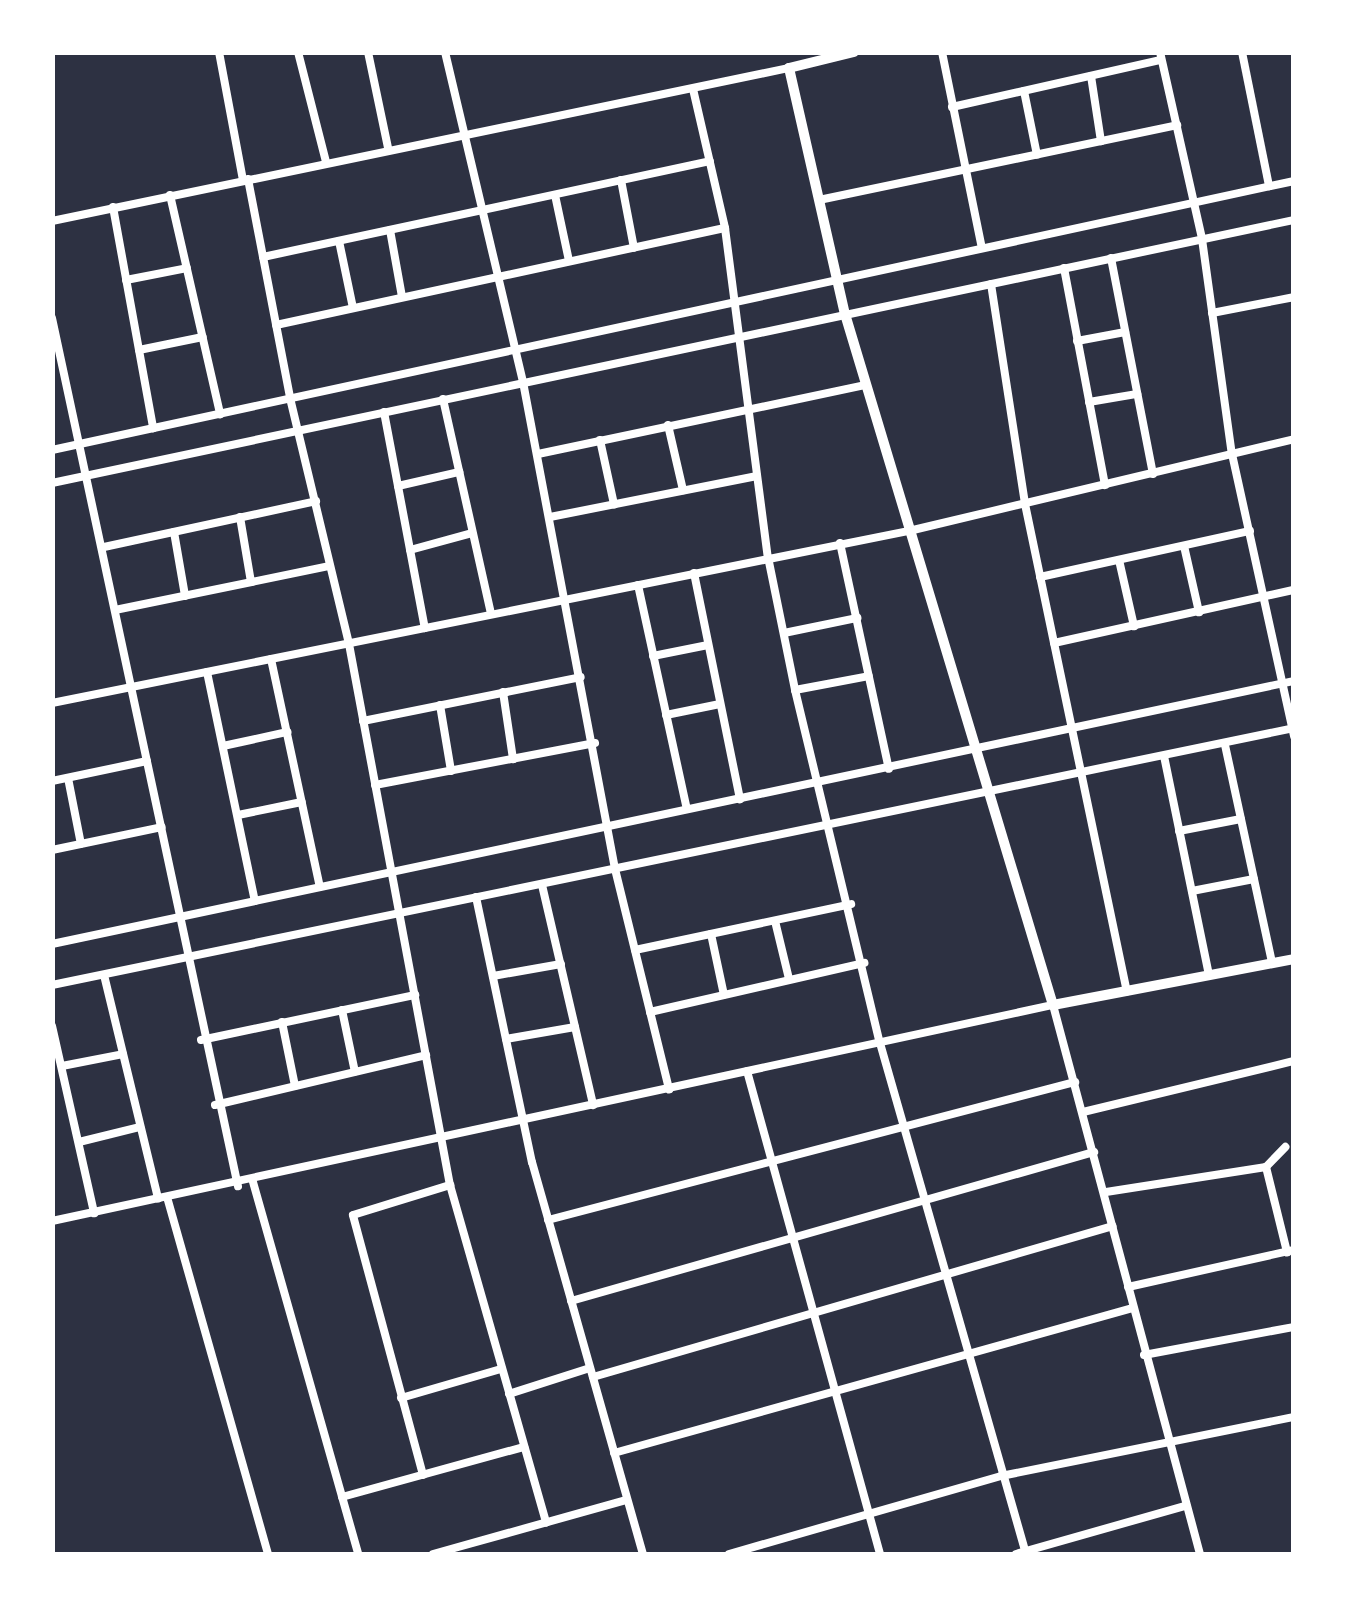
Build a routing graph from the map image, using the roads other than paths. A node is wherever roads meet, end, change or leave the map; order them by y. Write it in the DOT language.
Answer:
graph roads {
  1 [pos="218,52"];
  2 [pos="298,52"];
  3 [pos="368,52"];
  4 [pos="446,52"];
  5 [pos="854,52"];
  6 [pos="942,52"];
  7 [pos="1242,52"];
  8 [pos="1161,56"];
  9 [pos="789,68"];
  10 [pos="1090,76"];
  11 [pos="694,89"];
  12 [pos="1024,91"];
  13 [pos="952,107"];
  14 [pos="1177,125"];
  15 [pos="461,132"];
  16 [pos="1100,141"];
  17 [pos="388,148"];
  18 [pos="1037,155"];
  19 [pos="710,161"];
  20 [pos="326,162"];
  21 [pos="967,169"];
  22 [pos="245,180"];
  23 [pos="621,180"];
  24 [pos="1294,181"];
  25 [pos="1270,186"];
  26 [pos="555,195"];
  27 [pos="170,196"];
  28 [pos="819,200"];
  29 [pos="1195,202"];
  30 [pos="113,208"];
  31 [pos="480,211"];
  32 [pos="1294,220"];
  33 [pos="52,221"];
  34 [pos="725,228"];
  35 [pos="390,230"];
  36 [pos="1202,239"];
  37 [pos="339,241"];
  38 [pos="634,248"];
  39 [pos="982,248"];
  40 [pos="263,257"];
  41 [pos="1111,258"];
  42 [pos="570,261"];
  43 [pos="187,268"];
  44 [pos="1064,268"];
  45 [pos="496,277"];
  46 [pos="836,278"];
  47 [pos="126,280"];
  48 [pos="991,284"];
  49 [pos="1294,296"];
  50 [pos="402,297"];
  51 [pos="734,302"];
  52 [pos="353,308"];
  53 [pos="1212,313"];
  54 [pos="845,314"];
  55 [pos="52,318"];
  56 [pos="276,324"];
  57 [pos="1126,332"];
  58 [pos="203,337"];
  59 [pos="737,337"];
  60 [pos="1078,340"];
  61 [pos="140,350"];
  62 [pos="513,350"];
  63 [pos="57,366"];
  64 [pos="523,382"];
  65 [pos="866,385"];
  66 [pos="1138,394"];
  67 [pos="290,398"];
  68 [pos="442,399"];
  69 [pos="1089,402"];
  70 [pos="747,408"];
  71 [pos="384,412"];
  72 [pos="220,414"];
  73 [pos="668,425"];
  74 [pos="154,428"];
  75 [pos="301,429"];
  76 [pos="1294,439"];
  77 [pos="600,440"];
  78 [pos="75,445"];
  79 [pos="52,450"];
  80 [pos="538,454"];
  81 [pos="1232,454"];
  82 [pos="459,472"];
  83 [pos="1153,474"];
  84 [pos="84,476"];
  85 [pos="757,476"];
  86 [pos="52,482"];
  87 [pos="1105,485"];
  88 [pos="398,486"];
  89 [pos="684,490"];
  90 [pos="316,501"];
  91 [pos="614,504"];
  92 [pos="1026,504"];
  93 [pos="240,517"];
  94 [pos="550,517"];
  95 [pos="913,530"];
  96 [pos="174,532"];
  97 [pos="1250,532"];
  98 [pos="472,534"];
  99 [pos="840,543"];
  100 [pos="104,546"];
  101 [pos="1184,546"];
  102 [pos="410,550"];
  103 [pos="768,558"];
  104 [pos="1120,560"];
  105 [pos="329,566"];
  106 [pos="694,573"];
  107 [pos="1040,577"];
  108 [pos="251,582"];
  109 [pos="638,584"];
  110 [pos="1294,590"];
  111 [pos="185,596"];
  112 [pos="1262,598"];
  113 [pos="566,599"];
  114 [pos="115,610"];
  115 [pos="1199,612"];
  116 [pos="492,614"];
  117 [pos="856,618"];
  118 [pos="1134,626"];
  119 [pos="424,628"];
  120 [pos="784,633"];
  121 [pos="348,644"];
  122 [pos="708,644"];
  123 [pos="1054,644"];
  124 [pos="653,656"];
  125 [pos="271,659"];
  126 [pos="207,672"];
  127 [pos="869,676"];
  128 [pos="582,677"];
  129 [pos="1294,681"];
  130 [pos="1280,685"];
  131 [pos="132,686"];
  132 [pos="52,689"];
  133 [pos="795,690"];
  134 [pos="503,692"];
  135 [pos="54,703"];
  136 [pos="720,704"];
  137 [pos="440,706"];
  138 [pos="666,715"];
  139 [pos="363,721"];
  140 [pos="1072,728"];
  141 [pos="1293,730"];
  142 [pos="287,732"];
  143 [pos="595,743"];
  144 [pos="1225,745"];
  145 [pos="223,746"];
  146 [pos="976,749"];
  147 [pos="1164,756"];
  148 [pos="513,759"];
  149 [pos="147,761"];
  150 [pos="889,769"];
  151 [pos="451,770"];
  152 [pos="1081,771"];
  153 [pos="68,778"];
  154 [pos="52,782"];
  155 [pos="375,785"];
  156 [pos="820,785"];
  157 [pos="988,791"];
  158 [pos="740,799"];
  159 [pos="302,802"];
  160 [pos="687,809"];
  161 [pos="238,815"];
  162 [pos="1241,818"];
  163 [pos="830,823"];
  164 [pos="611,826"];
  165 [pos="162,828"];
  166 [pos="1180,831"];
  167 [pos="82,844"];
  168 [pos="52,850"];
  169 [pos="615,868"];
  170 [pos="392,872"];
  171 [pos="1254,879"];
  172 [pos="542,885"];
  173 [pos="320,888"];
  174 [pos="1192,891"];
  175 [pos="476,898"];
  176 [pos="255,901"];
  177 [pos="850,904"];
  178 [pos="399,914"];
  179 [pos="178,917"];
  180 [pos="775,921"];
  181 [pos="711,934"];
  182 [pos="52,944"];
  183 [pos="635,950"];
  184 [pos="184,958"];
  185 [pos="1294,958"];
  186 [pos="1272,962"];
  187 [pos="864,963"];
  188 [pos="561,964"];
  189 [pos="104,975"];
  190 [pos="1209,975"];
  191 [pos="493,976"];
  192 [pos="789,979"];
  193 [pos="52,986"];
  194 [pos="1127,991"];
  195 [pos="414,995"];
  196 [pos="724,995"];
  197 [pos="1053,1005"];
  198 [pos="342,1010"];
  199 [pos="650,1012"];
  200 [pos="282,1022"];
  201 [pos="52,1026"];
  202 [pos="574,1027"];
  203 [pos="506,1039"];
  204 [pos="202,1040"];
  205 [pos="880,1043"];
  206 [pos="123,1054"];
  207 [pos="426,1055"];
  208 [pos="1294,1061"];
  209 [pos="62,1066"];
  210 [pos="354,1072"];
  211 [pos="748,1072"];
  212 [pos="1075,1082"];
  213 [pos="295,1086"];
  214 [pos="669,1089"];
  215 [pos="215,1105"];
  216 [pos="593,1105"];
  217 [pos="1083,1112"];
  218 [pos="523,1121"];
  219 [pos="903,1124"];
  220 [pos="140,1127"];
  221 [pos="442,1140"];
  222 [pos="79,1142"];
  223 [pos="1285,1147"];
  224 [pos="1094,1152"];
  225 [pos="772,1159"];
  226 [pos="1266,1167"];
  227 [pos="254,1182"];
  228 [pos="450,1185"];
  229 [pos="238,1186"];
  230 [pos="1106,1192"];
  231 [pos="162,1198"];
  232 [pos="925,1202"];
  233 [pos="94,1213"];
  234 [pos="548,1220"];
  235 [pos="52,1221"];
  236 [pos="1114,1226"];
  237 [pos="794,1239"];
  238 [pos="1290,1251"];
  239 [pos="946,1277"];
  240 [pos="1128,1287"];
  241 [pos="571,1301"];
  242 [pos="1133,1308"];
  243 [pos="814,1314"];
  244 [pos="1294,1327"];
  245 [pos="967,1354"];
  246 [pos="1144,1355"];
  247 [pos="501,1369"];
  248 [pos="591,1373"];
  249 [pos="836,1391"];
  250 [pos="509,1394"];
  251 [pos="401,1398"];
  252 [pos="1294,1417"];
  253 [pos="1165,1440"];
  254 [pos="524,1448"];
  255 [pos="614,1453"];
  256 [pos="423,1475"];
  257 [pos="1002,1476"];
  258 [pos="342,1497"];
  259 [pos="628,1500"];
  260 [pos="1185,1506"];
  261 [pos="869,1514"];
  262 [pos="546,1523"];
  263 [pos="268,1554"];
  264 [pos="358,1554"];
  265 [pos="433,1554"];
  266 [pos="643,1554"];
  267 [pos="729,1554"];
  268 [pos="880,1554"];
  269 [pos="1022,1554"];
  270 [pos="1200,1554"];
  1 -- 22 [label="street"];
  2 -- 20 [label="street"];
  3 -- 17 [label="street"];
  4 -- 15 [label="street"];
  5 -- 9 [label="street"];
  6 -- 13 [label="street"];
  7 -- 25 [label="street"];
  8 -- 10 [label="street"];
  8 -- 14 [label="street"];
  9 -- 11 [label="street"];
  9 -- 28 [label="street"];
  10 -- 12 [label="street"];
  10 -- 16 [label="street"];
  11 -- 15 [label="street"];
  11 -- 19 [label="street"];
  12 -- 13 [label="street"];
  12 -- 18 [label="street"];
  13 -- 21 [label="street"];
  14 -- 16 [label="street"];
  14 -- 29 [label="street"];
  15 -- 17 [label="street"];
  15 -- 31 [label="street"];
  16 -- 18 [label="street"];
  17 -- 20 [label="street"];
  18 -- 21 [label="street"];
  19 -- 23 [label="street"];
  19 -- 34 [label="street"];
  20 -- 22 [label="street"];
  21 -- 28 [label="street"];
  21 -- 39 [label="street"];
  22 -- 27 [label="street"];
  22 -- 40 [label="street"];
  23 -- 26 [label="street"];
  23 -- 38 [label="street"];
  24 -- 25 [label="street"];
  25 -- 29 [label="street"];
  26 -- 31 [label="street"];
  26 -- 42 [label="street"];
  27 -- 30 [label="street"];
  27 -- 43 [label="street"];
  28 -- 46 [label="street"];
  29 -- 36 [label="street"];
  29 -- 39 [label="street"];
  30 -- 33 [label="street"];
  30 -- 47 [label="street"];
  31 -- 35 [label="street"];
  31 -- 45 [label="street"];
  32 -- 36 [label="street"];
  34 -- 38 [label="street"];
  34 -- 51 [label="street"];
  35 -- 37 [label="street"];
  35 -- 50 [label="street"];
  36 -- 41 [label="street"];
  36 -- 53 [label="street"];
  37 -- 40 [label="street"];
  37 -- 52 [label="street"];
  38 -- 42 [label="street"];
  39 -- 46 [label="street"];
  40 -- 56 [label="street"];
  41 -- 44 [label="street"];
  41 -- 57 [label="street"];
  42 -- 45 [label="street"];
  43 -- 47 [label="street"];
  43 -- 58 [label="street"];
  44 -- 48 [label="street"];
  44 -- 60 [label="street"];
  45 -- 50 [label="street"];
  45 -- 62 [label="street"];
  46 -- 51 [label="street"];
  46 -- 54 [label="street"];
  47 -- 61 [label="street"];
  48 -- 54 [label="street"];
  48 -- 92 [label="street"];
  49 -- 53 [label="street"];
  50 -- 52 [label="street"];
  51 -- 59 [label="street"];
  51 -- 62 [label="street"];
  52 -- 56 [label="street"];
  53 -- 81 [label="street"];
  54 -- 59 [label="street"];
  54 -- 65 [label="street"];
  55 -- 63 [label="street"];
  56 -- 67 [label="street"];
  57 -- 60 [label="street"];
  57 -- 66 [label="street"];
  58 -- 61 [label="street"];
  58 -- 72 [label="street"];
  59 -- 64 [label="street"];
  59 -- 70 [label="street"];
  60 -- 69 [label="street"];
  61 -- 74 [label="street"];
  62 -- 64 [label="street"];
  62 -- 67 [label="street"];
  63 -- 78 [label="street"];
  64 -- 68 [label="street"];
  64 -- 80 [label="street"];
  65 -- 70 [label="street"];
  65 -- 95 [label="street"];
  66 -- 69 [label="street"];
  66 -- 83 [label="street"];
  67 -- 72 [label="street"];
  67 -- 75 [label="street"];
  68 -- 71 [label="street"];
  68 -- 82 [label="street"];
  69 -- 87 [label="street"];
  70 -- 73 [label="street"];
  70 -- 85 [label="street"];
  71 -- 75 [label="street"];
  71 -- 88 [label="street"];
  72 -- 74 [label="street"];
  73 -- 77 [label="street"];
  73 -- 89 [label="street"];
  74 -- 78 [label="street"];
  75 -- 84 [label="street"];
  75 -- 90 [label="street"];
  76 -- 81 [label="street"];
  77 -- 80 [label="street"];
  77 -- 91 [label="street"];
  78 -- 79 [label="street"];
  78 -- 84 [label="street"];
  80 -- 94 [label="street"];
  81 -- 83 [label="street"];
  81 -- 97 [label="street"];
  82 -- 88 [label="street"];
  82 -- 98 [label="street"];
  83 -- 87 [label="street"];
  84 -- 86 [label="street"];
  84 -- 100 [label="street"];
  85 -- 89 [label="street"];
  85 -- 103 [label="street"];
  87 -- 92 [label="street"];
  88 -- 102 [label="street"];
  89 -- 91 [label="street"];
  90 -- 93 [label="street"];
  90 -- 105 [label="street"];
  91 -- 94 [label="street"];
  92 -- 95 [label="street"];
  92 -- 107 [label="street"];
  93 -- 96 [label="street"];
  93 -- 108 [label="street"];
  94 -- 113 [label="street"];
  95 -- 99 [label="street"];
  95 -- 146 [label="street"];
  96 -- 100 [label="street"];
  96 -- 111 [label="street"];
  97 -- 101 [label="street"];
  97 -- 112 [label="street"];
  98 -- 102 [label="street"];
  98 -- 116 [label="street"];
  99 -- 103 [label="street"];
  99 -- 117 [label="street"];
  100 -- 114 [label="street"];
  101 -- 104 [label="street"];
  101 -- 115 [label="street"];
  102 -- 119 [label="street"];
  103 -- 106 [label="street"];
  103 -- 120 [label="street"];
  104 -- 107 [label="street"];
  104 -- 118 [label="street"];
  105 -- 108 [label="street"];
  105 -- 121 [label="street"];
  106 -- 109 [label="street"];
  106 -- 122 [label="street"];
  107 -- 123 [label="street"];
  108 -- 111 [label="street"];
  109 -- 113 [label="street"];
  109 -- 124 [label="street"];
  110 -- 112 [label="street"];
  111 -- 114 [label="street"];
  112 -- 115 [label="street"];
  112 -- 130 [label="street"];
  113 -- 116 [label="street"];
  113 -- 128 [label="street"];
  114 -- 131 [label="street"];
  115 -- 118 [label="street"];
  116 -- 119 [label="street"];
  117 -- 120 [label="street"];
  117 -- 127 [label="street"];
  118 -- 123 [label="street"];
  119 -- 121 [label="street"];
  120 -- 133 [label="street"];
  121 -- 125 [label="street"];
  121 -- 139 [label="street"];
  122 -- 124 [label="street"];
  122 -- 136 [label="street"];
  123 -- 140 [label="street"];
  124 -- 138 [label="street"];
  125 -- 126 [label="street"];
  125 -- 142 [label="street"];
  126 -- 131 [label="street"];
  126 -- 145 [label="street"];
  127 -- 133 [label="street"];
  127 -- 150 [label="street"];
  128 -- 134 [label="street"];
  128 -- 143 [label="street"];
  129 -- 130 [label="street"];
  130 -- 140 [label="street"];
  130 -- 141 [label="street"];
  131 -- 135 [label="street"];
  131 -- 149 [label="street"];
  132 -- 135 [label="street"];
  133 -- 156 [label="street"];
  134 -- 137 [label="street"];
  134 -- 148 [label="street"];
  136 -- 138 [label="street"];
  136 -- 158 [label="street"];
  137 -- 139 [label="street"];
  137 -- 151 [label="street"];
  138 -- 160 [label="street"];
  139 -- 155 [label="street"];
  140 -- 146 [label="street"];
  140 -- 152 [label="street"];
  141 -- 144 [label="street"];
  142 -- 145 [label="street"];
  142 -- 159 [label="street"];
  143 -- 148 [label="street"];
  143 -- 164 [label="street"];
  144 -- 147 [label="street"];
  144 -- 162 [label="street"];
  145 -- 161 [label="street"];
  146 -- 150 [label="street"];
  146 -- 157 [label="street"];
  147 -- 152 [label="street"];
  147 -- 166 [label="street"];
  148 -- 151 [label="street"];
  149 -- 153 [label="street"];
  149 -- 165 [label="street"];
  150 -- 156 [label="street"];
  151 -- 155 [label="street"];
  152 -- 157 [label="street"];
  152 -- 194 [label="street"];
  153 -- 154 [label="street"];
  153 -- 167 [label="street"];
  155 -- 170 [label="street"];
  156 -- 158 [label="street"];
  156 -- 163 [label="street"];
  157 -- 163 [label="street"];
  157 -- 197 [label="street"];
  158 -- 160 [label="street"];
  159 -- 161 [label="street"];
  159 -- 173 [label="street"];
  160 -- 164 [label="street"];
  161 -- 176 [label="street"];
  162 -- 166 [label="street"];
  162 -- 171 [label="street"];
  163 -- 169 [label="street"];
  163 -- 177 [label="street"];
  164 -- 169 [label="street"];
  164 -- 170 [label="street"];
  165 -- 167 [label="street"];
  165 -- 179 [label="street"];
  166 -- 174 [label="street"];
  167 -- 168 [label="street"];
  169 -- 172 [label="street"];
  169 -- 183 [label="street"];
  170 -- 173 [label="street"];
  170 -- 178 [label="street"];
  171 -- 174 [label="street"];
  171 -- 186 [label="street"];
  172 -- 175 [label="street"];
  172 -- 188 [label="street"];
  173 -- 176 [label="street"];
  174 -- 190 [label="street"];
  175 -- 178 [label="street"];
  175 -- 191 [label="street"];
  176 -- 179 [label="street"];
  177 -- 180 [label="street"];
  177 -- 187 [label="street"];
  178 -- 184 [label="street"];
  178 -- 195 [label="street"];
  179 -- 182 [label="street"];
  179 -- 184 [label="street"];
  180 -- 181 [label="street"];
  180 -- 192 [label="street"];
  181 -- 183 [label="street"];
  181 -- 196 [label="street"];
  183 -- 199 [label="street"];
  184 -- 189 [label="street"];
  184 -- 204 [label="street"];
  185 -- 186 [label="street"];
  186 -- 190 [label="street"];
  187 -- 192 [label="street"];
  187 -- 205 [label="street"];
  188 -- 191 [label="street"];
  188 -- 202 [label="street"];
  189 -- 193 [label="street"];
  189 -- 206 [label="street"];
  190 -- 194 [label="street"];
  191 -- 203 [label="street"];
  192 -- 196 [label="street"];
  194 -- 197 [label="street"];
  195 -- 198 [label="street"];
  195 -- 207 [label="street"];
  196 -- 199 [label="street"];
  197 -- 205 [label="street"];
  197 -- 212 [label="street"];
  198 -- 200 [label="street"];
  198 -- 210 [label="street"];
  199 -- 214 [label="street"];
  200 -- 204 [label="street"];
  200 -- 213 [label="street"];
  201 -- 209 [label="street"];
  202 -- 203 [label="street"];
  202 -- 216 [label="street"];
  203 -- 218 [label="street"];
  204 -- 215 [label="street"];
  205 -- 211 [label="street"];
  205 -- 219 [label="street"];
  206 -- 209 [label="street"];
  206 -- 220 [label="street"];
  207 -- 210 [label="street"];
  207 -- 221 [label="street"];
  208 -- 217 [label="street"];
  209 -- 222 [label="street"];
  210 -- 213 [label="street"];
  211 -- 214 [label="street"];
  211 -- 225 [label="street"];
  212 -- 217 [label="street"];
  212 -- 219 [label="street"];
  213 -- 215 [label="street"];
  214 -- 216 [label="street"];
  215 -- 229 [label="street"];
  216 -- 218 [label="street"];
  217 -- 224 [label="street"];
  218 -- 221 [label="street"];
  218 -- 234 [label="street"];
  219 -- 225 [label="street"];
  219 -- 232 [label="street"];
  220 -- 222 [label="street"];
  220 -- 231 [label="street"];
  221 -- 227 [label="street"];
  221 -- 228 [label="street"];
  222 -- 233 [label="street"];
  223 -- 226 [label="street"];
  224 -- 230 [label="street"];
  224 -- 232 [label="street"];
  225 -- 234 [label="street"];
  225 -- 237 [label="street"];
  226 -- 230 [label="street"];
  226 -- 238 [label="street"];
  227 -- 229 [label="street"];
  227 -- 258 [label="street"];
  228 -- 247 [label="street"];
  228 -- 251 [label="street"];
  229 -- 231 [label="street"];
  230 -- 236 [label="street"];
  231 -- 233 [label="street"];
  231 -- 263 [label="street"];
  232 -- 237 [label="street"];
  232 -- 239 [label="street"];
  233 -- 235 [label="street"];
  234 -- 241 [label="street"];
  236 -- 239 [label="street"];
  236 -- 240 [label="street"];
  237 -- 241 [label="street"];
  237 -- 243 [label="street"];
  238 -- 240 [label="street"];
  239 -- 243 [label="street"];
  239 -- 245 [label="street"];
  240 -- 242 [label="street"];
  241 -- 248 [label="street"];
  242 -- 245 [label="street"];
  242 -- 246 [label="street"];
  243 -- 248 [label="street"];
  243 -- 249 [label="street"];
  244 -- 246 [label="street"];
  245 -- 249 [label="street"];
  245 -- 257 [label="street"];
  246 -- 253 [label="street"];
  247 -- 250 [label="street"];
  247 -- 251 [label="street"];
  248 -- 250 [label="street"];
  248 -- 255 [label="street"];
  249 -- 255 [label="street"];
  249 -- 261 [label="street"];
  250 -- 254 [label="street"];
  251 -- 256 [label="street"];
  252 -- 253 [label="street"];
  253 -- 257 [label="street"];
  253 -- 260 [label="street"];
  254 -- 256 [label="street"];
  254 -- 262 [label="street"];
  255 -- 259 [label="street"];
  256 -- 258 [label="street"];
  257 -- 261 [label="street"];
  257 -- 269 [label="street"];
  258 -- 264 [label="street"];
  259 -- 262 [label="street"];
  259 -- 266 [label="street"];
  260 -- 269 [label="street"];
  260 -- 270 [label="street"];
  261 -- 267 [label="street"];
  261 -- 268 [label="street"];
  262 -- 265 [label="street"];
}
